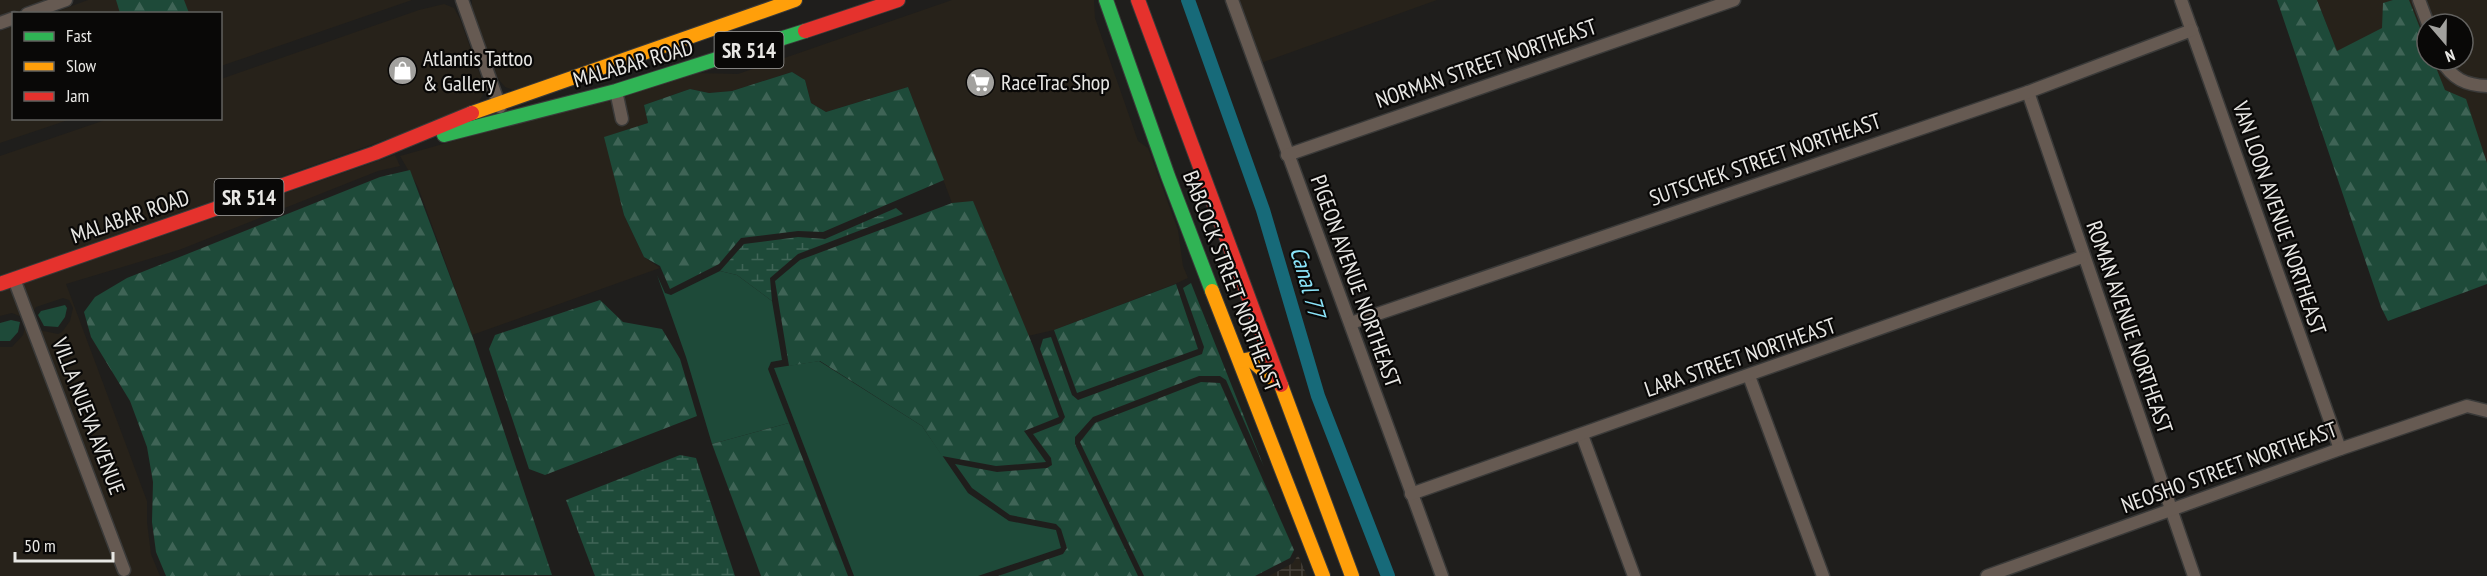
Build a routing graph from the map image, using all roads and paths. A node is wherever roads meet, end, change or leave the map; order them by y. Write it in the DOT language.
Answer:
graph roads {
  1 [pos="66,0"];
  2 [pos="462,0"];
  3 [pos="795,0"];
  4 [pos="898,0"];
  5 [pos="1106,0"];
  6 [pos="1138,0"];
  7 [pos="1232,0"];
  8 [pos="1734,0"];
  9 [pos="2181,0"];
  10 [pos="33,12"];
  11 [pos="709,30"];
  12 [pos="2192,30"];
  13 [pos="2451,72"];
  14 [pos="2487,86"];
  15 [pos="615,91"];
  16 [pos="2028,92"];
  17 [pos="499,102"];
  18 [pos="622,118"];
  19 [pos="504,119"];
  20 [pos="375,153"];
  21 [pos="1287,154"];
  22 [pos="2082,257"];
  23 [pos="14,279"];
  24 [pos="0,284"];
  25 [pos="1351,323"];
  26 [pos="1240,361"];
  27 [pos="1749,376"];
  28 [pos="1280,386"];
  29 [pos="2487,411"];
  30 [pos="1582,435"];
  31 [pos="2340,449"];
  32 [pos="1411,494"];
  33 [pos="2171,509"];
  34 [pos="124,570"];
  35 [pos="1323,576"];
  36 [pos="1352,576"];
  37 [pos="1442,576"];
  38 [pos="1634,576"];
  39 [pos="1823,576"];
  40 [pos="1987,576"];
  41 [pos="2194,576"];
  1 -- 10 [label="street"];
  2 -- 17 [label="street"];
  3 -- 11 [label="main road, MALABAR ROAD / SR 514"];
  4 -- 15 [label="main road, MALABAR ROAD / SR 514"];
  5 -- 26 [label="main road, BABCOCK STREET NORTHEAST"];
  6 -- 28 [label="main road, BABCOCK STREET NORTHEAST"];
  7 -- 21 [label="street, PIGEON AVENUE NORTHEAST"];
  8 -- 21 [label="street, NORMAN STREET NORTHEAST"];
  9 -- 12 [label="street, VAN LOON AVENUE NORTHEAST"];
  11 -- 15 [label="main road"];
  11 -- 17 [label="main road, MALABAR ROAD / SR 514"];
  12 -- 16 [label="street, SUTSCHEK STREET NORTHEAST"];
  12 -- 31 [label="street, VAN LOON AVENUE NORTHEAST"];
  13 -- 14 [label="street"];
  15 -- 18 [label="street"];
  15 -- 19 [label="main road, MALABAR ROAD / SR 514"];
  16 -- 22 [label="street, ROMAN AVENUE NORTHEAST"];
  16 -- 25 [label="street, SUTSCHEK STREET NORTHEAST"];
  17 -- 19 [label="street"];
  17 -- 20 [label="main road, MALABAR ROAD / SR 514"];
  19 -- 20 [label="main road, MALABAR ROAD / SR 514"];
  20 -- 23 [label="main road, MALABAR ROAD / SR 514"];
  21 -- 25 [label="street, PIGEON AVENUE NORTHEAST"];
  22 -- 27 [label="street, LARA STREET NORTHEAST"];
  22 -- 33 [label="street, ROMAN AVENUE NORTHEAST"];
  23 -- 24 [label="main road, MALABAR ROAD / SR 514"];
  23 -- 34 [label="street, VILLA NUEVA AVENUE"];
  25 -- 32 [label="street, PIGEON AVENUE NORTHEAST"];
  26 -- 28 [label="main road"];
  26 -- 35 [label="main road, BABCOCK STREET NORTHEAST"];
  27 -- 30 [label="street, LARA STREET NORTHEAST"];
  27 -- 39 [label="street"];
  28 -- 36 [label="main road, BABCOCK STREET NORTHEAST"];
  29 -- 31 [label="street, NEOSHO STREET NORTHEAST"];
  30 -- 32 [label="street, LARA STREET NORTHEAST"];
  30 -- 38 [label="street"];
  31 -- 33 [label="street, NEOSHO STREET NORTHEAST"];
  32 -- 37 [label="street, PIGEON AVENUE NORTHEAST"];
  33 -- 40 [label="street, NEOSHO STREET NORTHEAST"];
  33 -- 41 [label="street, ROMAN AVENUE NORTHEAST"];
}
